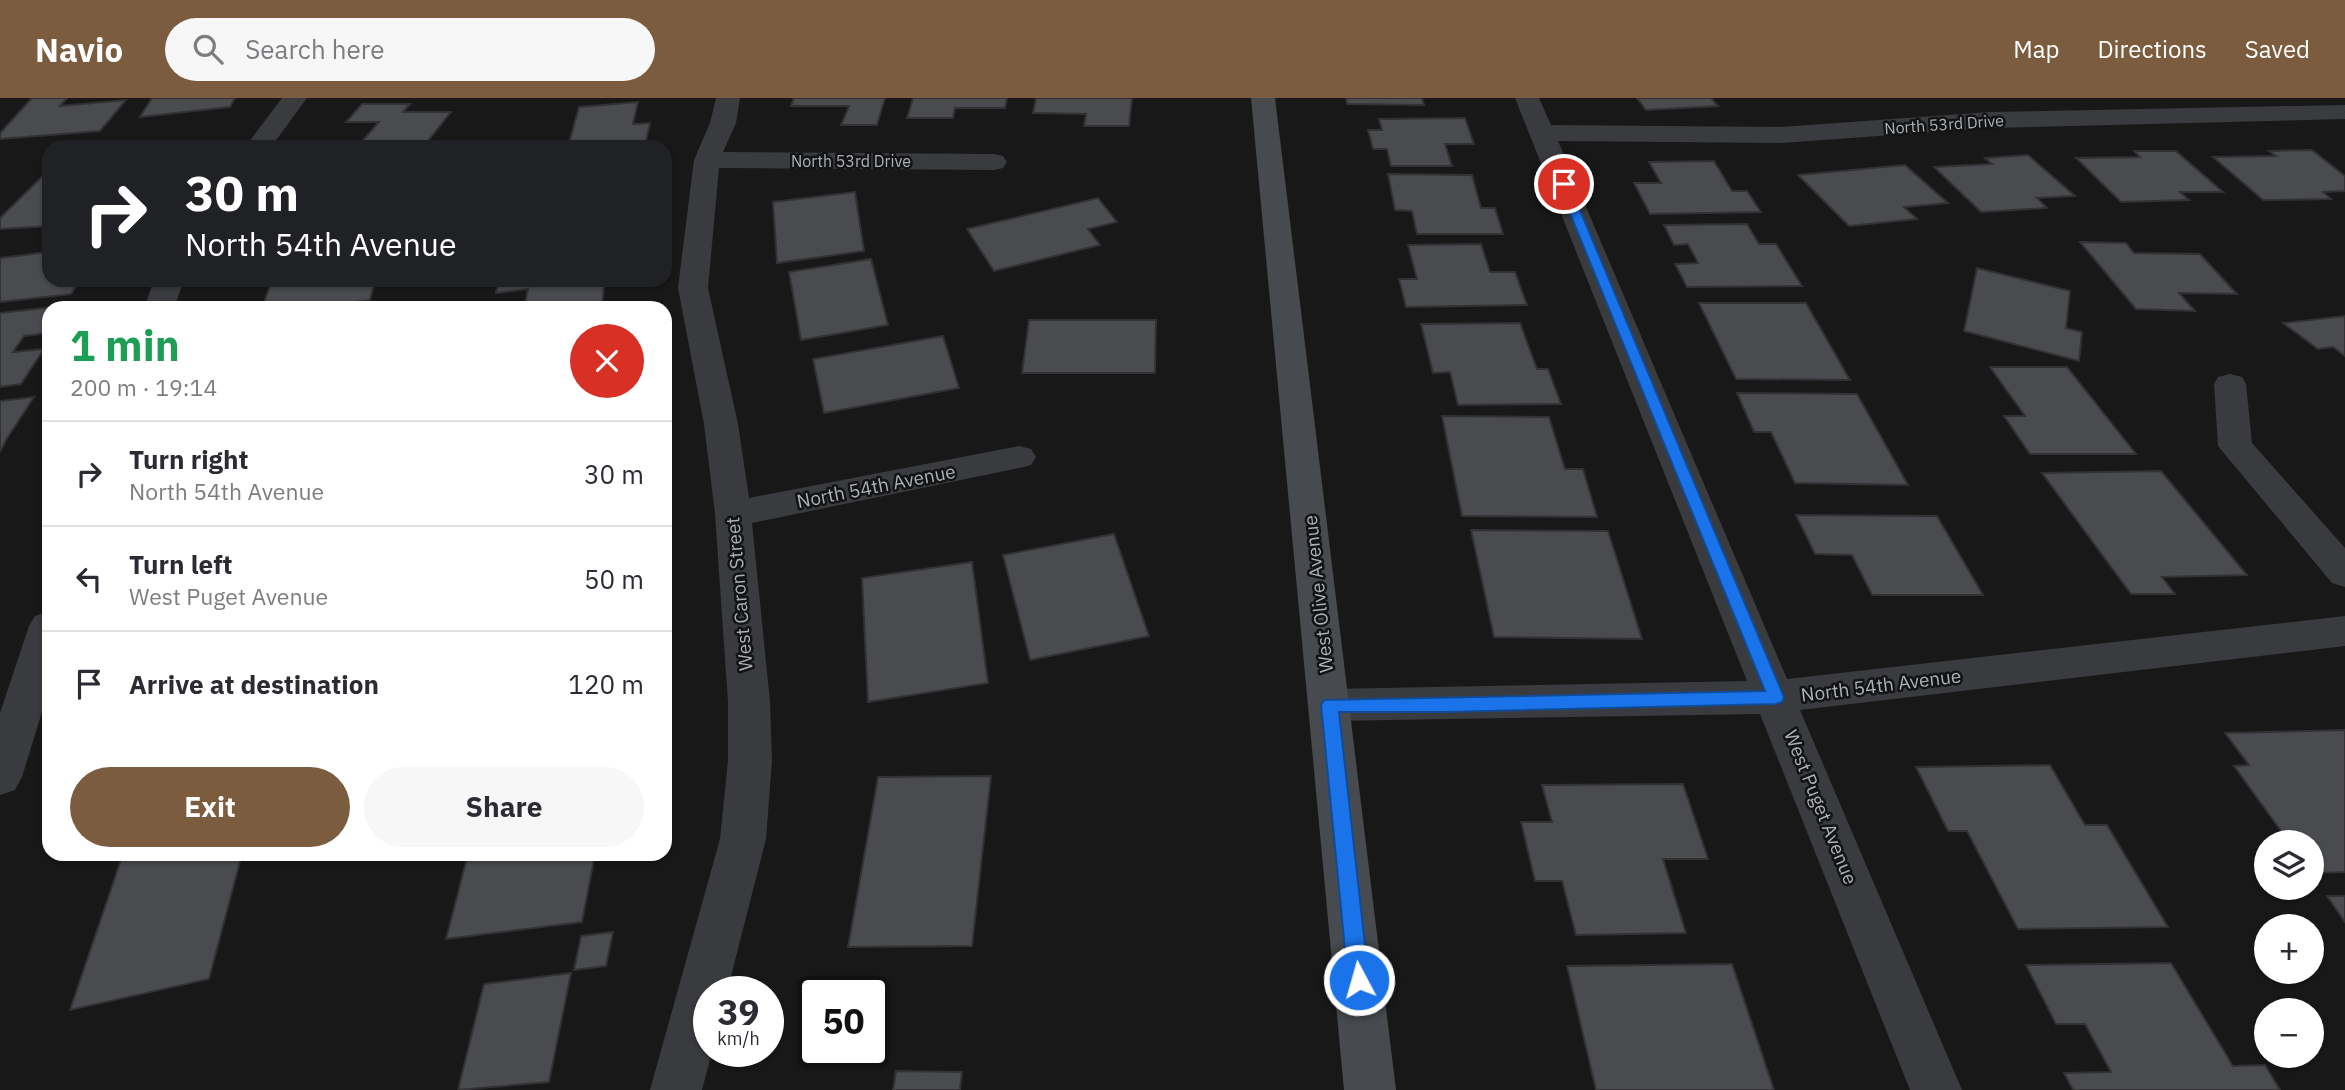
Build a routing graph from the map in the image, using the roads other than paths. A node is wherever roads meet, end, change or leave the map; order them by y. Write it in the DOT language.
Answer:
graph roads {
  1 [pos="295,98"];
  2 [pos="728,98"];
  3 [pos="1263,98"];
  4 [pos="1527,98"];
  5 [pos="2125,106"];
  6 [pos="2345,112"];
  7 [pos="1543,133"];
  8 [pos="262,140"];
  9 [pos="707,160"];
  10 [pos="994,162"];
  11 [pos="2230,384"];
  12 [pos="1019,457"];
  13 [pos="733,514"];
  14 [pos="2345,573"];
  15 [pos="2345,631"];
  16 [pos="42,648"];
  17 [pos="1776,697"];
  18 [pos="1330,705"];
  19 [pos="0,777"];
  20 [pos="676,1090"];
  21 [pos="1370,1090"];
  22 [pos="1936,1090"];
  1 -- 8 [label="street"];
  2 -- 9 [label="street, West Caron Street"];
  3 -- 18 [label="main road, West Olive Avenue"];
  4 -- 7 [label="street, West Puget Avenue"];
  5 -- 6 [label="street, North 53rd Drive"];
  5 -- 7 [label="street, North 53rd Drive"];
  7 -- 17 [label="street, West Puget Avenue"];
  9 -- 10 [label="street, North 53rd Drive"];
  9 -- 13 [label="street, West Caron Street"];
  11 -- 14 [label="street"];
  12 -- 13 [label="street, North 54th Avenue"];
  13 -- 20 [label="street, West Caron Street"];
  15 -- 17 [label="street, North 54th Avenue"];
  16 -- 19 [label="street"];
  17 -- 18 [label="street, North 54th Avenue"];
  17 -- 22 [label="street, West Puget Avenue"];
  18 -- 21 [label="main road, West Olive Avenue"];
}
